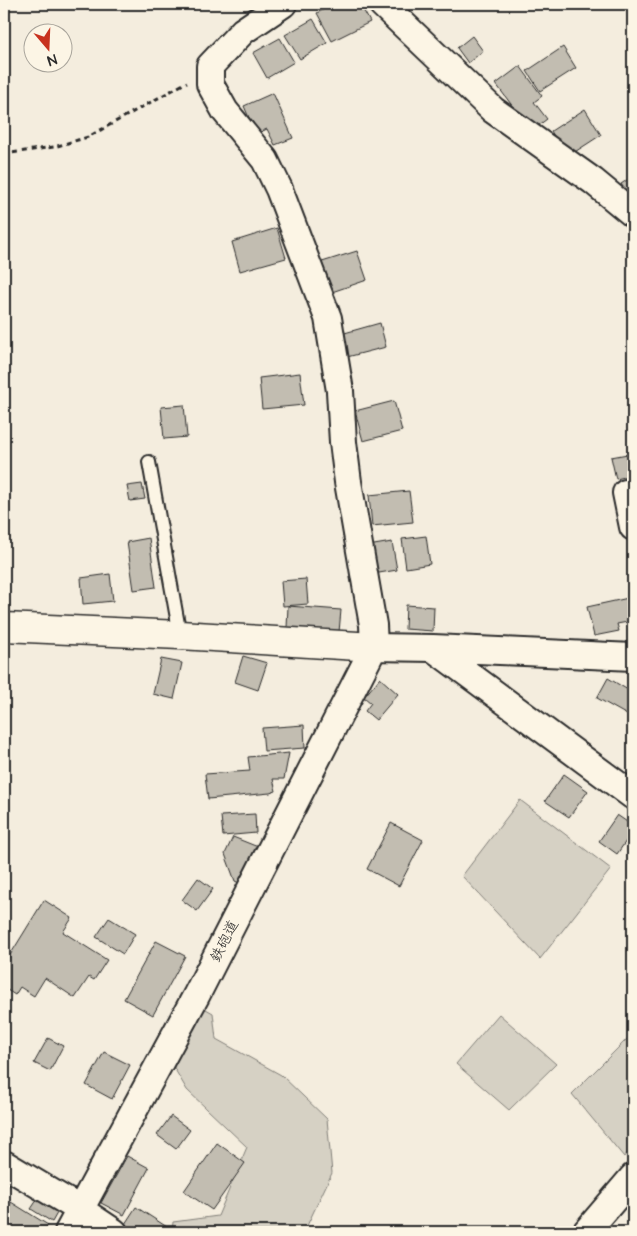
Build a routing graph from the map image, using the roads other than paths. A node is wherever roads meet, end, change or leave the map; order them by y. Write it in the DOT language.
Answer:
graph roads {
  1 [pos="283,4"];
  2 [pos="382,4"];
  3 [pos="633,214"];
  4 [pos="149,462"];
  5 [pos="626,493"];
  6 [pos="633,527"];
  7 [pos="4,626"];
  8 [pos="180,634"];
  9 [pos="374,647"];
  10 [pos="433,648"];
  11 [pos="633,657"];
  12 [pos="633,796"];
  13 [pos="4,1164"];
  14 [pos="633,1177"];
  15 [pos="81,1210"];
  16 [pos="68,1232"];
  17 [pos="114,1232"];
  18 [pos="586,1232"];
  1 -- 9 [label="street"];
  2 -- 3 [label="street"];
  4 -- 8 [label="lane"];
  5 -- 6 [label="street"];
  7 -- 8 [label="street"];
  8 -- 9 [label="street"];
  9 -- 10 [label="street"];
  9 -- 15 [label="street, 鉄砲道"];
  10 -- 11 [label="street"];
  10 -- 12 [label="street"];
  13 -- 15 [label="street"];
  14 -- 18 [label="street"];
  15 -- 16 [label="street, 鉄砲道"];
  15 -- 17 [label="street"];
}
